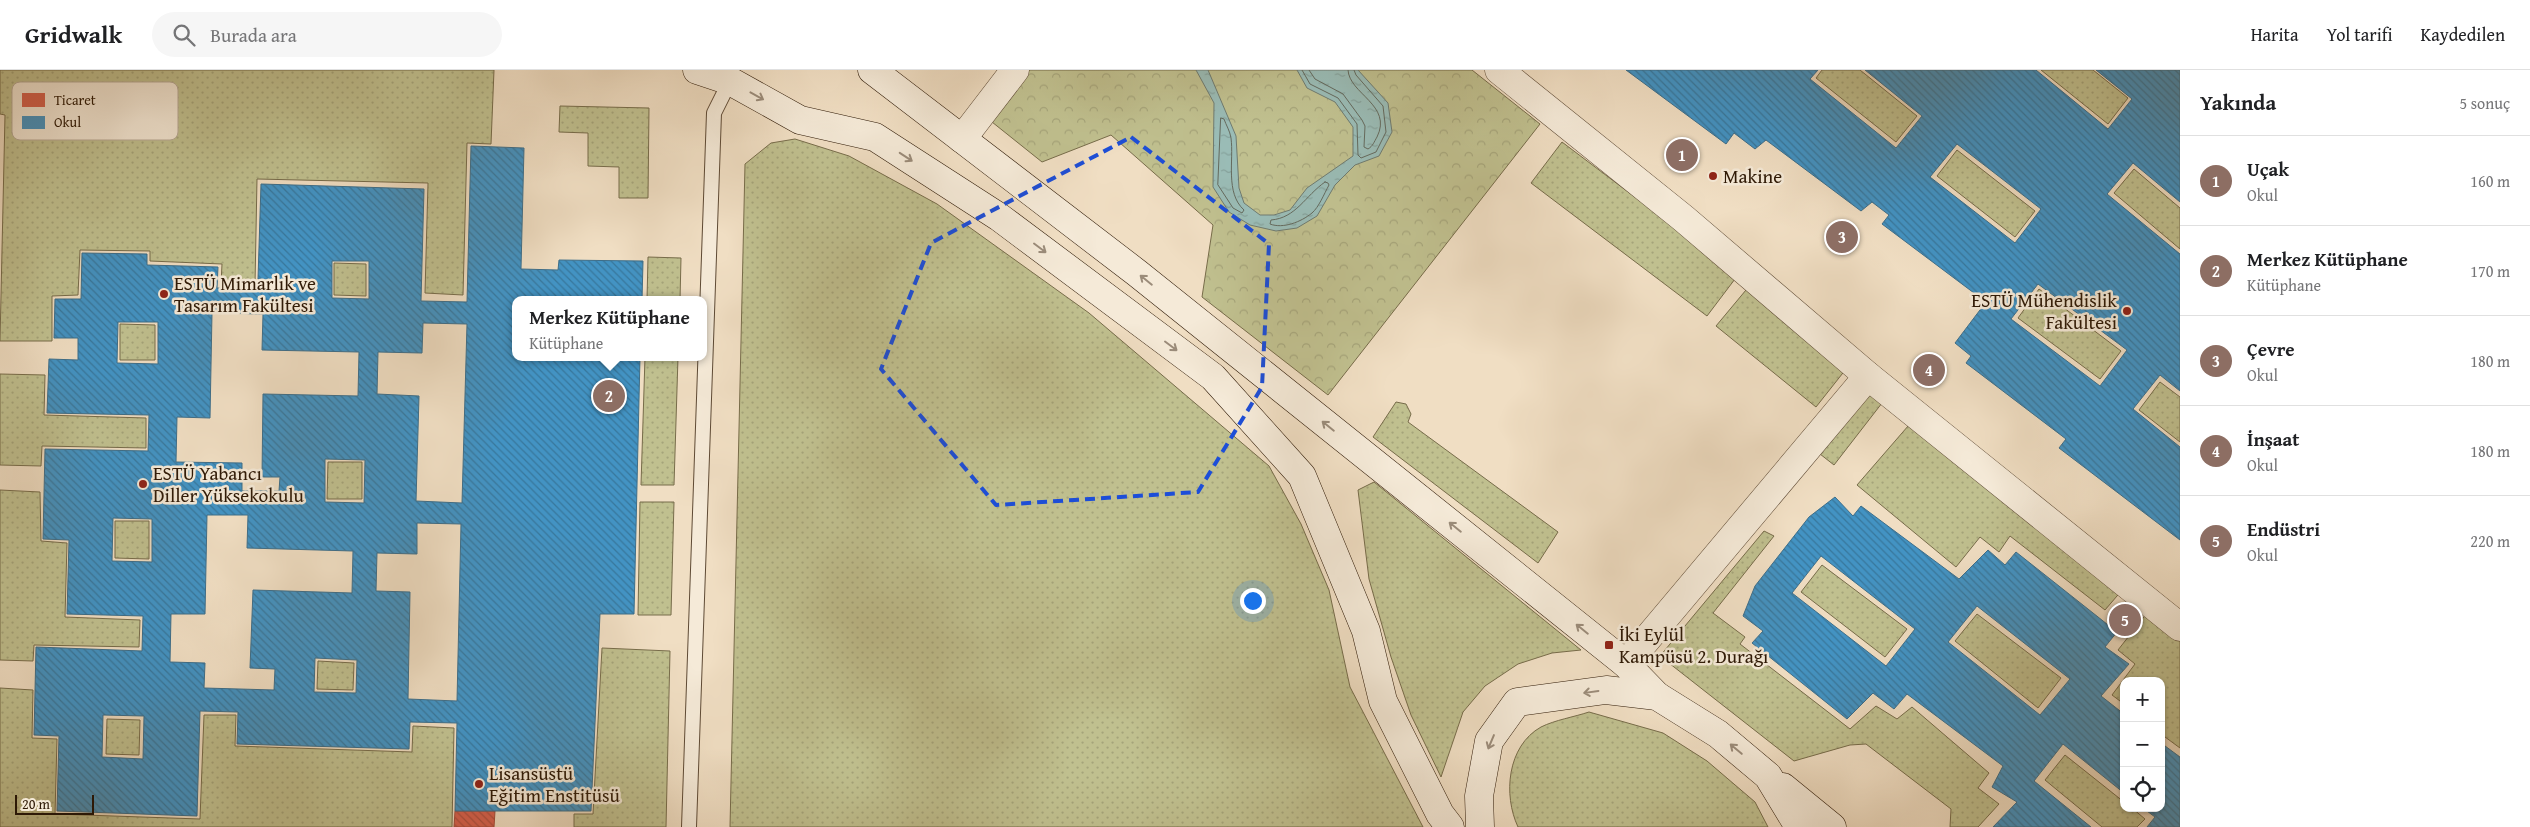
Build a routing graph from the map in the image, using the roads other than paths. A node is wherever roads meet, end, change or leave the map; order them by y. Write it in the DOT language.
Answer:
graph roads {
  1 [pos="697,70"];
  2 [pos="872,70"];
  3 [pos="1015,70"];
  4 [pos="1499,70"];
  5 [pos="733,76"];
  6 [pos="962,139"];
  7 [pos="707,305"];
  8 [pos="705,361"];
  9 [pos="1868,376"];
  10 [pos="2180,627"];
  11 [pos="1626,664"];
  12 [pos="1657,696"];
  13 [pos="1768,776"];
  14 [pos="688,827"];
  15 [pos="1450,827"];
  16 [pos="1480,827"];
  17 [pos="1799,827"];
  18 [pos="1832,827"];
  1 -- 5 [label="street"];
  2 -- 6 [label="street"];
  3 -- 6 [label="street"];
  4 -- 9 [label="street"];
  5 -- 7 [label="lane"];
  5 -- 15 [label="street, one-way"];
  11 -- 6 [label="street, one-way"];
  8 -- 14 [label="lane"];
  9 -- 10 [label="street"];
  9 -- 11 [label="street"];
  11 -- 12 [label="street"];
  13 -- 12 [label="street, one-way"];
  12 -- 16 [label="street, one-way"];
  13 -- 17 [label="street"];
  13 -- 18 [label="street"];
}
